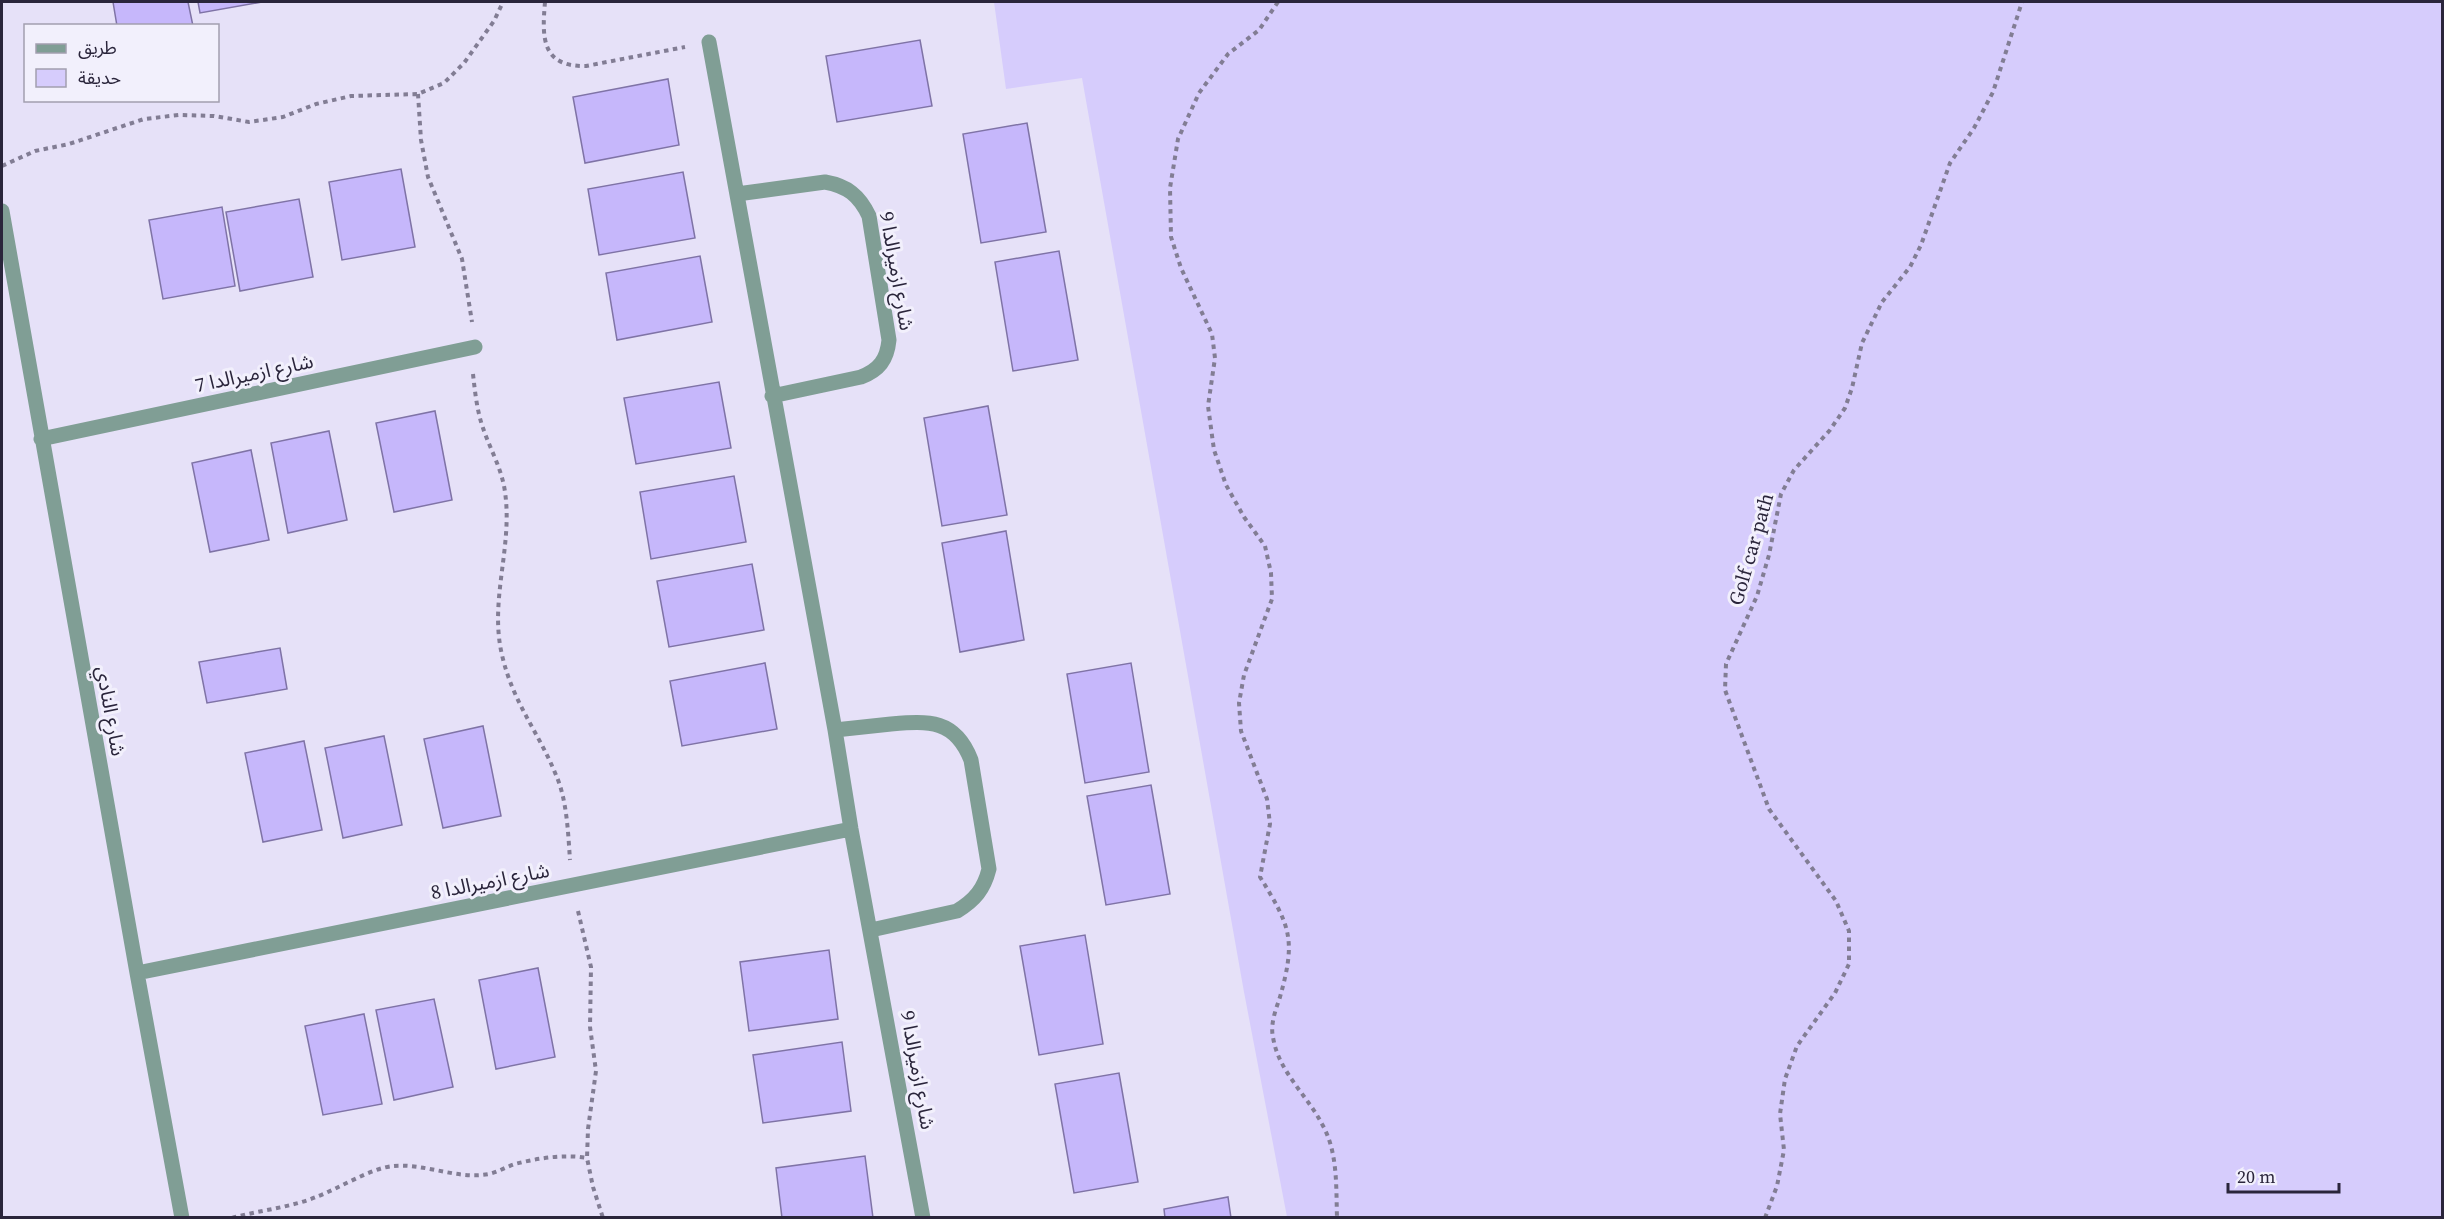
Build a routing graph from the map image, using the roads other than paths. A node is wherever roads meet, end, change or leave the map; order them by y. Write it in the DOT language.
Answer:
graph roads {
  1 [pos="709,42"];
  2 [pos="737,194"];
  3 [pos="2,211"];
  4 [pos="475,347"];
  5 [pos="772,396"];
  6 [pos="41,439"];
  7 [pos="834,730"];
  8 [pos="850,829"];
  9 [pos="871,930"];
  10 [pos="136,973"];
  11 [pos="182,1218"];
  12 [pos="924,1218"];
  1 -- 2 [label="street, شارع ازميرالدا 9"];
  2 -- 5 [label="street, شارع ازميرالدا 9"];
  2 -- 5 [label="street, شارع ازميرالدا 9"];
  3 -- 6 [label="street, شارع النادي"];
  4 -- 6 [label="street, شارع ازميرالدا 7"];
  5 -- 7 [label="street, شارع ازميرالدا 9"];
  6 -- 10 [label="street, شارع النادي"];
  7 -- 8 [label="street, شارع ازميرالدا 9"];
  7 -- 9 [label="street"];
  8 -- 9 [label="street, شارع ازميرالدا 9"];
  8 -- 10 [label="street, شارع ازميرالدا 8"];
  9 -- 12 [label="street, شارع ازميرالدا 9"];
  10 -- 11 [label="street, شارع النادي"];
}
